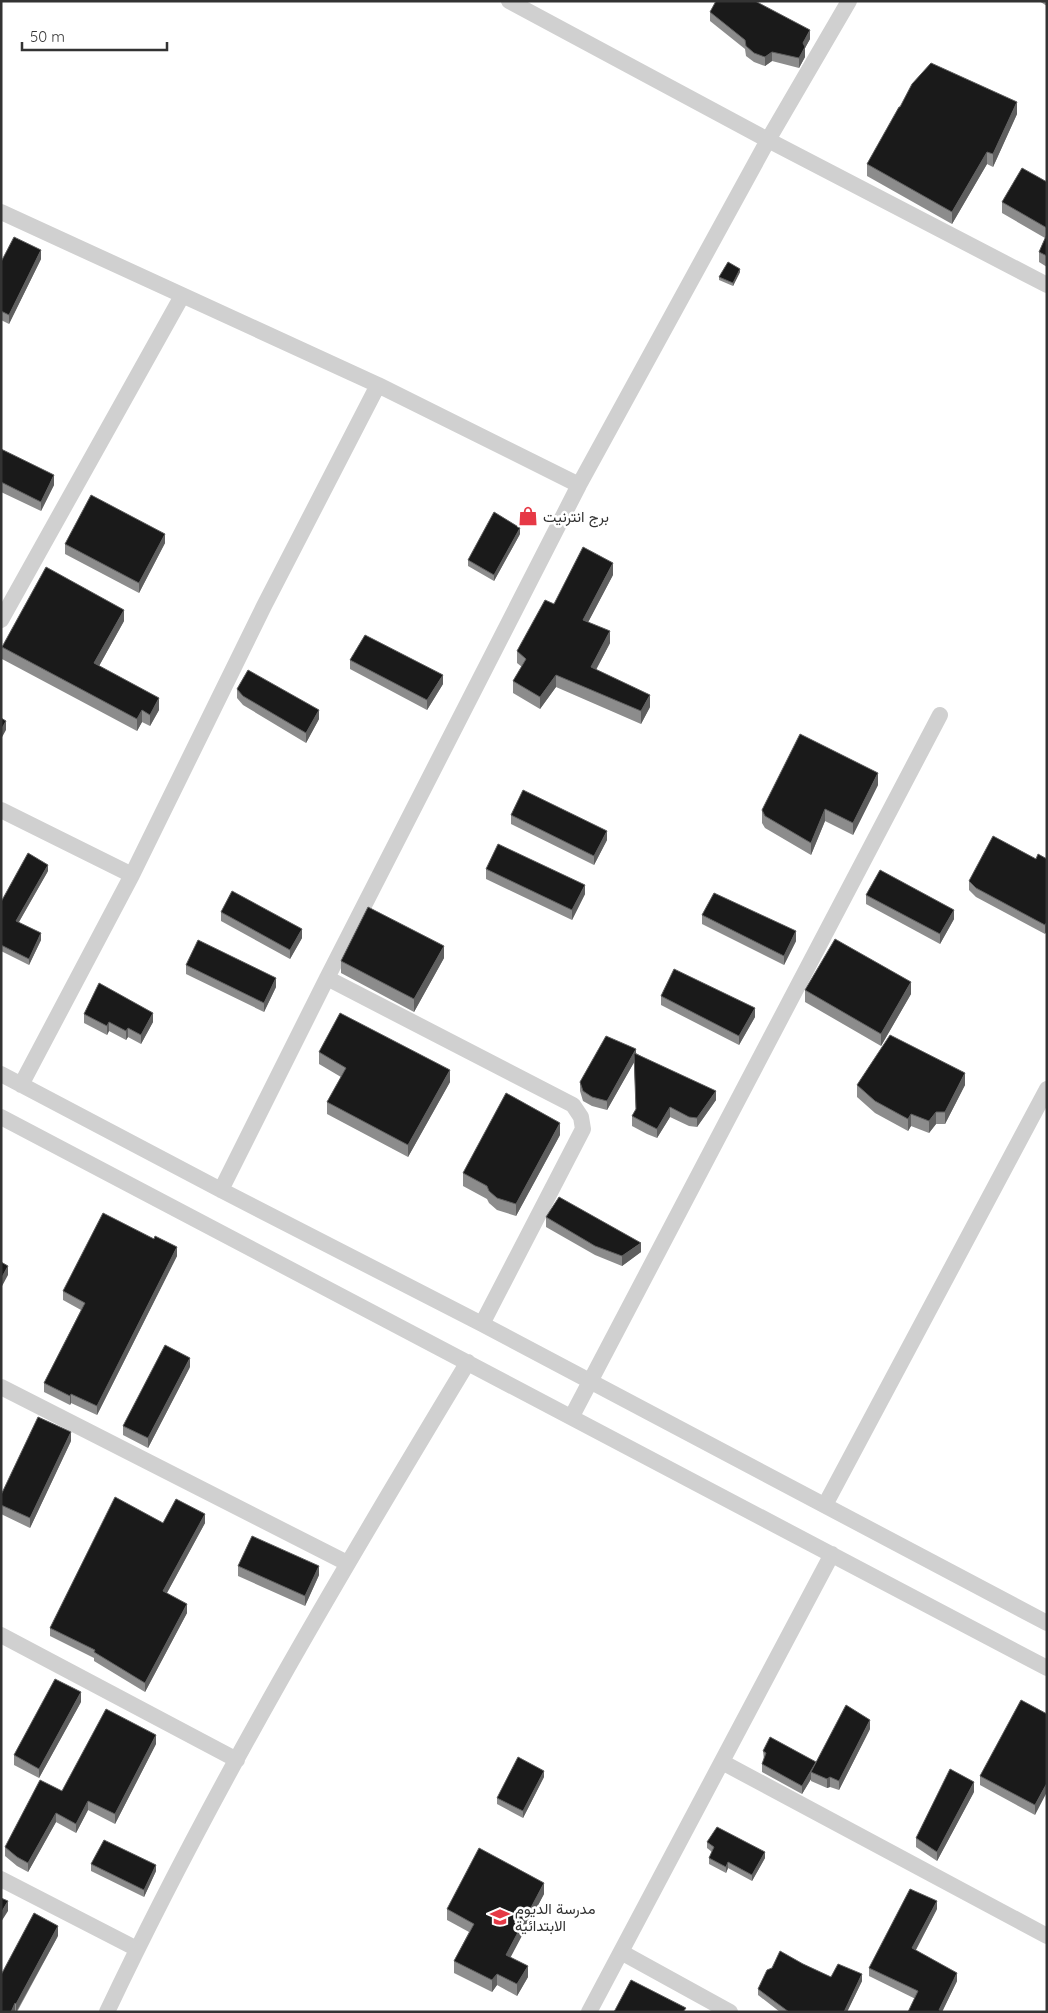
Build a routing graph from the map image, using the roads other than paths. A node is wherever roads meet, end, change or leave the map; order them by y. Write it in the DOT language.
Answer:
graph roads {
  1 [pos="508,1"];
  2 [pos="848,1"];
  3 [pos="768,140"];
  4 [pos="1,212"];
  5 [pos="1047,285"];
  6 [pos="182,296"];
  7 [pos="378,385"];
  8 [pos="579,485"];
  9 [pos="1,620"];
  10 [pos="940,715"];
  11 [pos="1,810"];
  12 [pos="132,875"];
  13 [pos="327,978"];
  14 [pos="1,1074"];
  15 [pos="21,1085"];
  16 [pos="1047,1089"];
  17 [pos="1,1117"];
  18 [pos="221,1190"];
  19 [pos="482,1324"];
  20 [pos="468,1362"];
  21 [pos="591,1382"];
  22 [pos="1,1387"];
  23 [pos="572,1416"];
  24 [pos="825,1505"];
  25 [pos="832,1554"];
  26 [pos="347,1563"];
  27 [pos="1047,1623"];
  28 [pos="1,1635"];
  29 [pos="1047,1668"];
  30 [pos="236,1760"];
  31 [pos="722,1762"];
  32 [pos="1,1879"];
  33 [pos="1047,1936"];
  34 [pos="137,1949"];
  35 [pos="621,1952"];
  36 [pos="107,2012"];
  37 [pos="589,2012"];
  38 [pos="730,2012"];
  1 -- 3 [label="street"];
  2 -- 3 [label="street"];
  3 -- 5 [label="street"];
  3 -- 8 [label="street"];
  4 -- 6 [label="street"];
  6 -- 7 [label="street"];
  6 -- 9 [label="street"];
  7 -- 8 [label="street"];
  7 -- 12 [label="street"];
  8 -- 13 [label="street"];
  10 -- 21 [label="street"];
  11 -- 12 [label="street"];
  12 -- 15 [label="street"];
  13 -- 18 [label="street"];
  13 -- 19 [label="street"];
  14 -- 15 [label="street"];
  15 -- 18 [label="street"];
  16 -- 24 [label="street"];
  17 -- 20 [label="street"];
  18 -- 19 [label="street"];
  19 -- 21 [label="street"];
  20 -- 23 [label="street"];
  20 -- 26 [label="street"];
  21 -- 23 [label="street"];
  21 -- 24 [label="street"];
  22 -- 26 [label="street"];
  23 -- 25 [label="street"];
  24 -- 27 [label="street"];
  25 -- 29 [label="street"];
  25 -- 31 [label="street"];
  26 -- 30 [label="street"];
  28 -- 30 [label="street"];
  30 -- 34 [label="street"];
  31 -- 33 [label="street"];
  31 -- 35 [label="street"];
  32 -- 34 [label="street"];
  34 -- 36 [label="street"];
  35 -- 37 [label="street"];
  35 -- 38 [label="street"];
}
